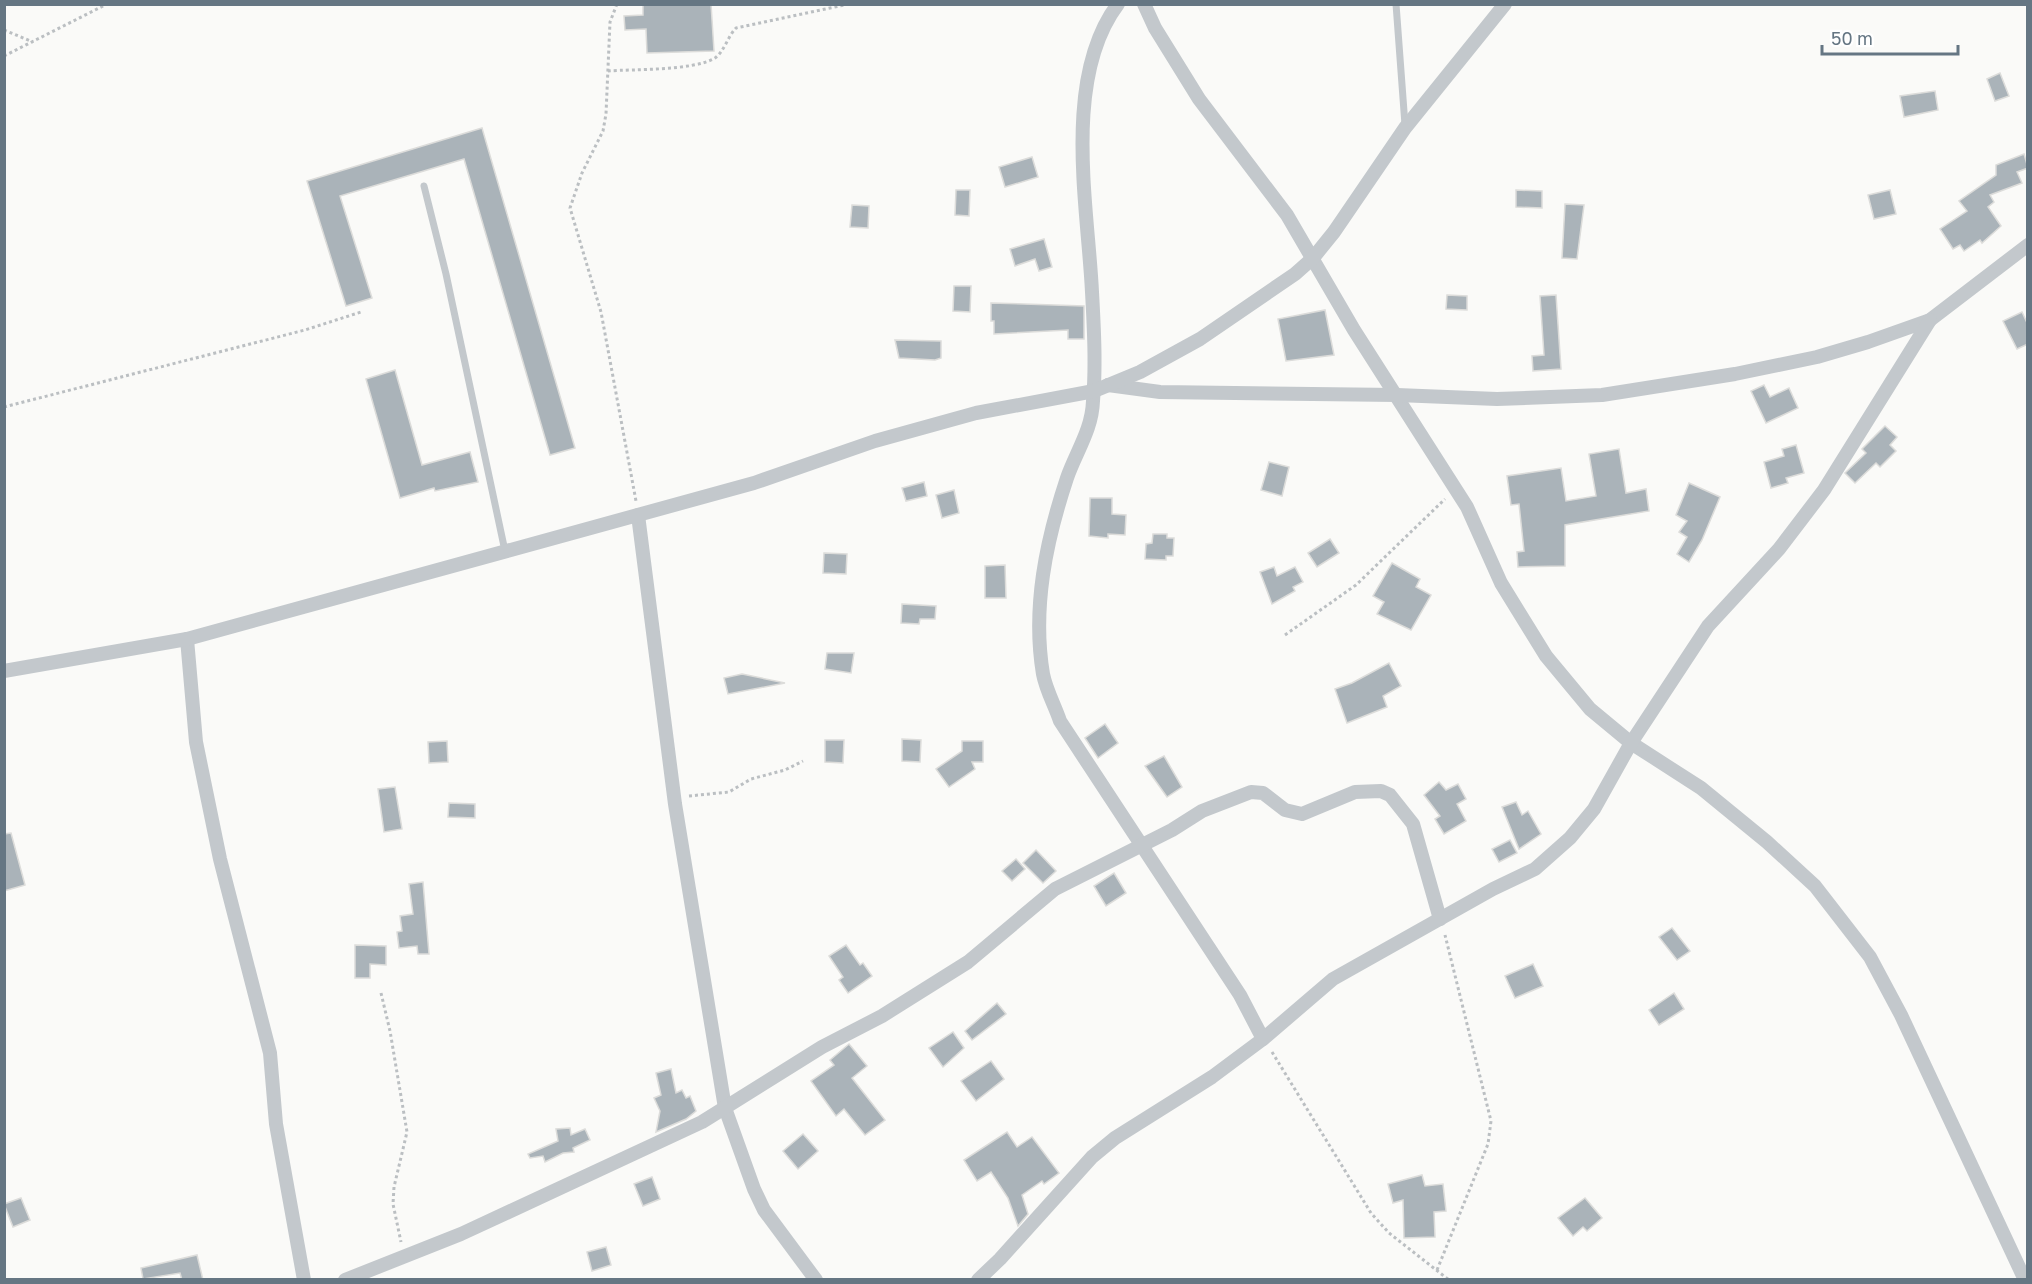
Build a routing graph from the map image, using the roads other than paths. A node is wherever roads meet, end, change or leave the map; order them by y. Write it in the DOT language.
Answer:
graph roads {
  1 [pos="1118,4"];
  2 [pos="1144,4"];
  3 [pos="1396,4"];
  4 [pos="1505,4"];
  5 [pos="1406,128"];
  6 [pos="424,186"];
  7 [pos="2028,245"];
  8 [pos="1313,258"];
  9 [pos="1930,320"];
  10 [pos="1108,385"];
  11 [pos="1094,391"];
  12 [pos="1397,395"];
  13 [pos="638,515"];
  14 [pos="505,551"];
  15 [pos="187,639"];
  16 [pos="4,671"];
  17 [pos="1631,743"];
  18 [pos="1142,843"];
  19 [pos="1440,919"];
  20 [pos="1263,1039"];
  21 [pos="725,1108"];
  22 [pos="304,1280"];
  23 [pos="345,1280"];
  24 [pos="816,1280"];
  25 [pos="978,1280"];
  26 [pos="2025,1280"];
  1 -- 11 [label="street"];
  2 -- 8 [label="street"];
  3 -- 5 [label="lane"];
  4 -- 5 [label="street"];
  5 -- 8 [label="street"];
  6 -- 14 [label="lane"];
  7 -- 9 [label="street"];
  8 -- 10 [label="street"];
  8 -- 12 [label="street"];
  9 -- 12 [label="street"];
  9 -- 17 [label="street"];
  10 -- 11 [label="street"];
  10 -- 12 [label="street"];
  11 -- 13 [label="street"];
  11 -- 18 [label="street"];
  12 -- 17 [label="street"];
  13 -- 14 [label="street"];
  13 -- 21 [label="street"];
  14 -- 15 [label="street"];
  15 -- 16 [label="street"];
  15 -- 22 [label="street"];
  17 -- 19 [label="street"];
  17 -- 26 [label="street"];
  18 -- 19 [label="street"];
  18 -- 20 [label="street"];
  18 -- 21 [label="street"];
  19 -- 20 [label="street"];
  20 -- 25 [label="street"];
  21 -- 23 [label="street"];
  21 -- 24 [label="street"];
}
